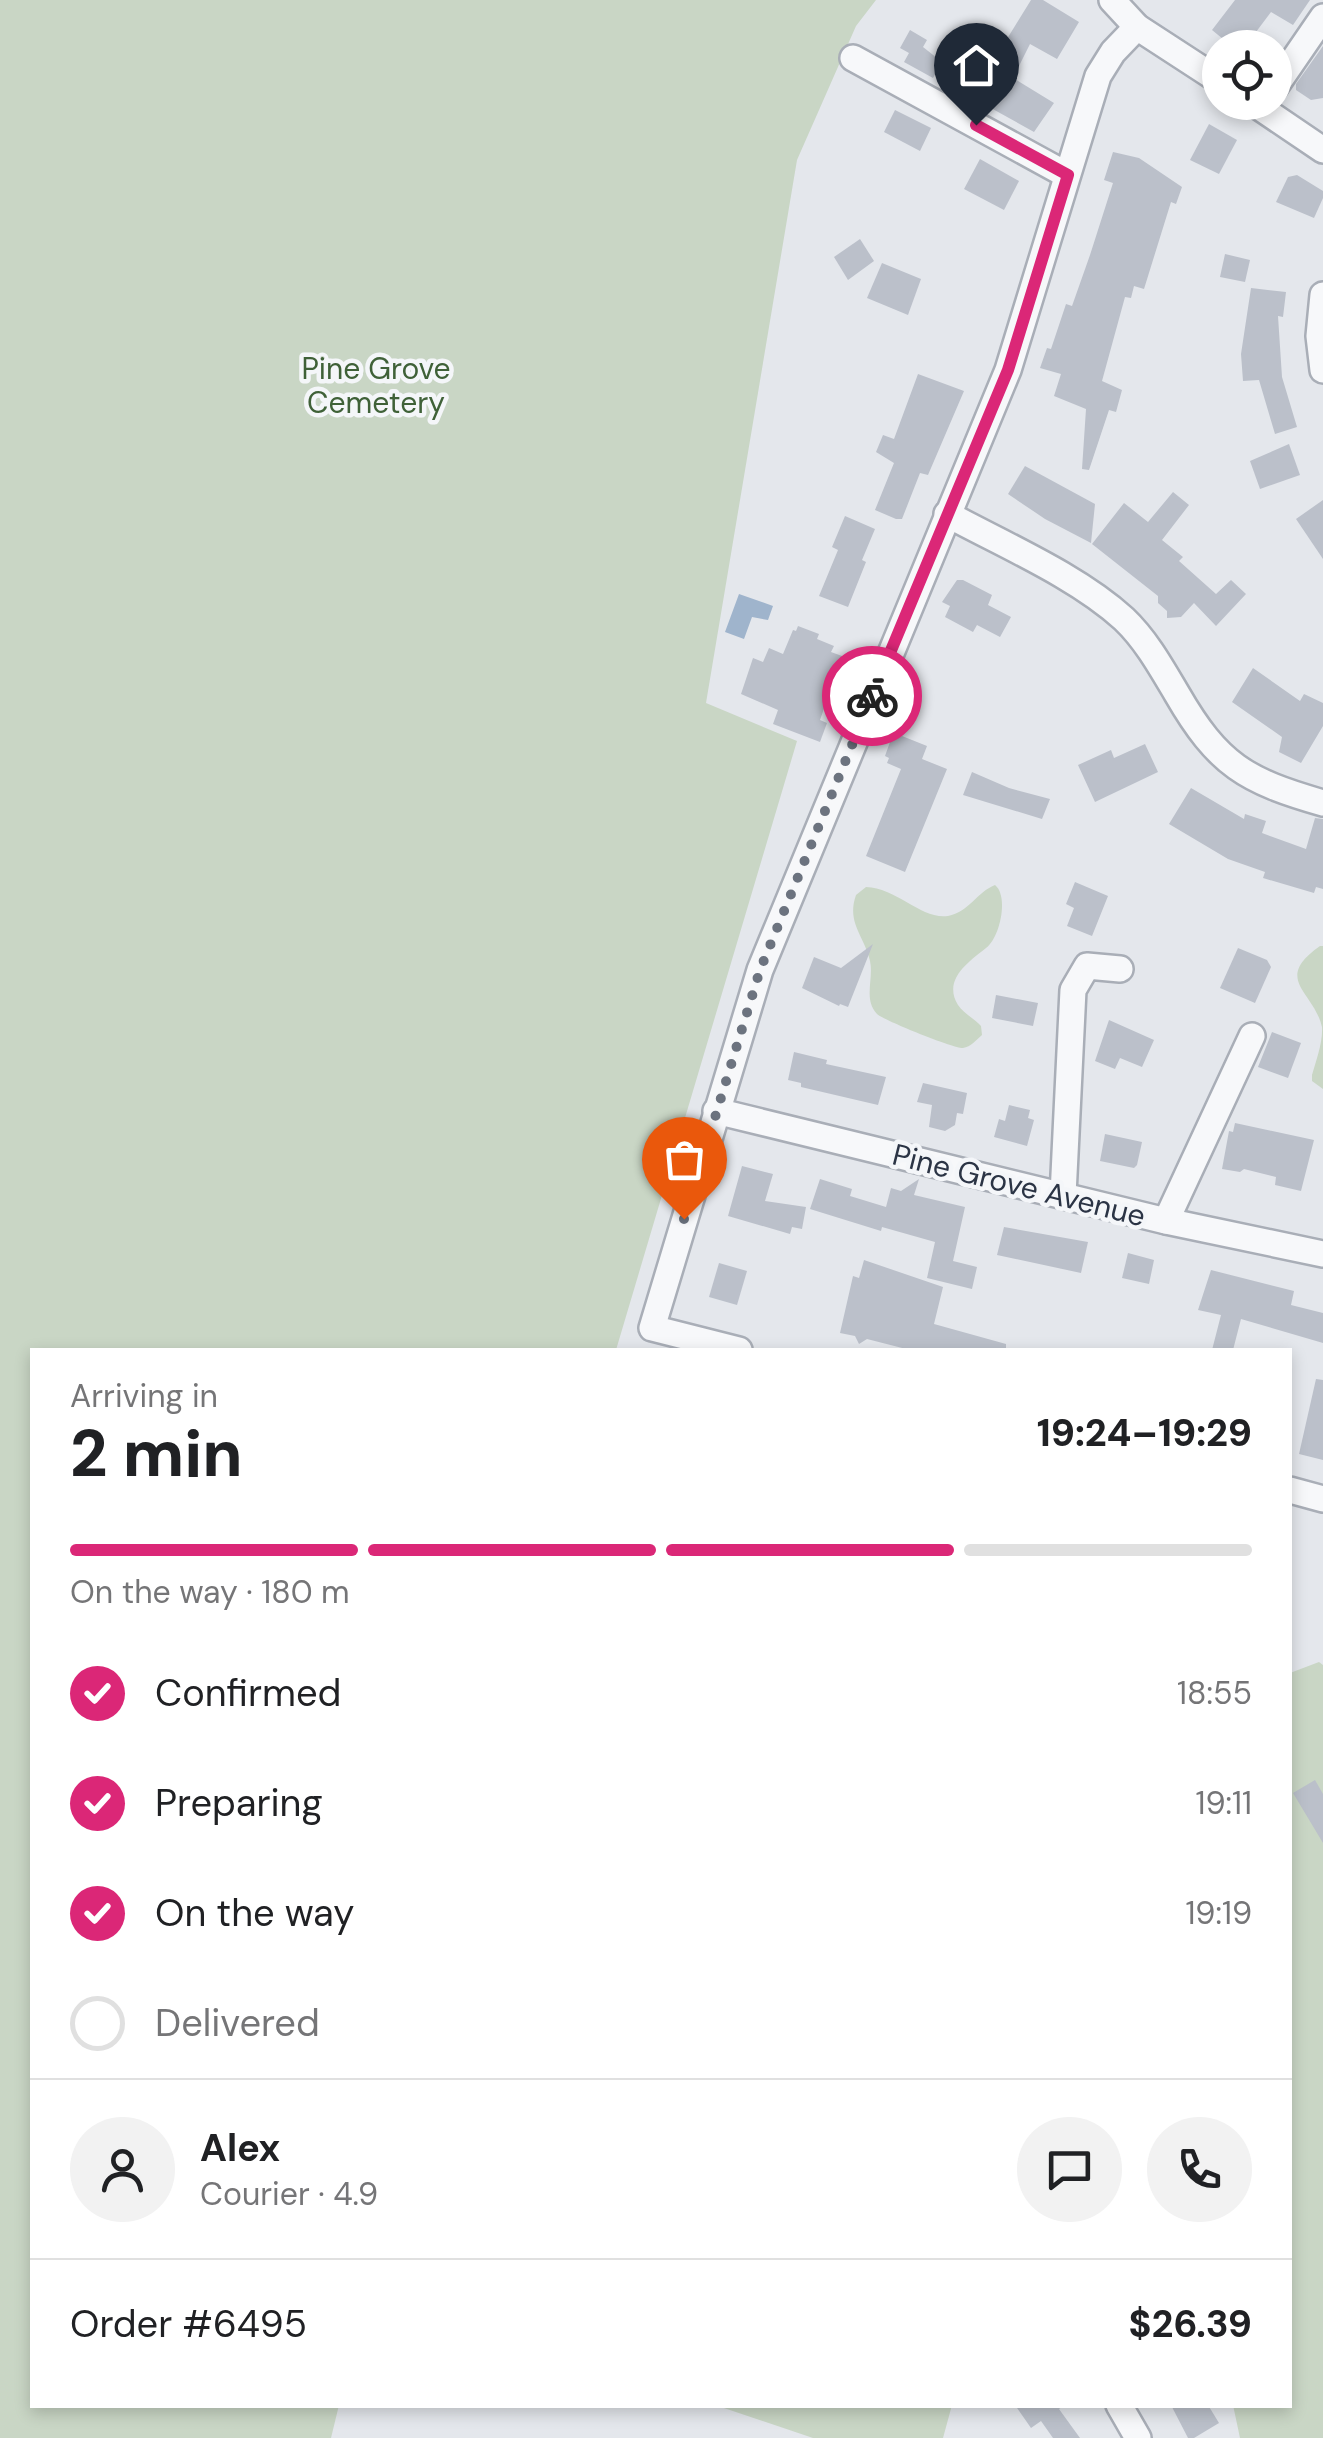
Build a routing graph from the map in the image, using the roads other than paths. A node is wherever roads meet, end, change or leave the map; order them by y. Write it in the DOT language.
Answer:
graph roads {
  1 [pos="1112,0"];
  2 [pos="1323,17"];
  3 [pos="1137,27"];
  4 [pos="853,58"];
  5 [pos="1292,60"];
  6 [pos="1202,70"];
  7 [pos="1287,120"];
  8 [pos="1323,150"];
  9 [pos="1068,175"];
  10 [pos="1323,295"];
  11 [pos="1323,370"];
  12 [pos="947,514"];
  13 [pos="1323,803"];
  14 [pos="1120,969"];
  15 [pos="1252,1036"];
  16 [pos="716,1111"];
  17 [pos="1063,1195"];
  18 [pos="1166,1221"];
  19 [pos="1323,1254"];
  20 [pos="731,1348"];
  21 [pos="1292,1491"];
  22 [pos="1323,1499"];
  23 [pos="1122,2408"];
  24 [pos="1138,2438"];
  1 -- 3 [label="street"];
  2 -- 5 [label="street"];
  3 -- 6 [label="street"];
  3 -- 9 [label="street"];
  4 -- 9 [label="street"];
  7 -- 8 [label="street"];
  9 -- 12 [label="street"];
  10 -- 11 [label="street"];
  12 -- 13 [label="street"];
  12 -- 16 [label="street"];
  14 -- 17 [label="street"];
  15 -- 18 [label="street"];
  16 -- 17 [label="street, Pine Grove Avenue"];
  16 -- 20 [label="street"];
  17 -- 18 [label="street, Pine Grove Avenue"];
  18 -- 19 [label="street, Pine Grove Avenue"];
  21 -- 22 [label="street"];
  23 -- 24 [label="street"];
}
